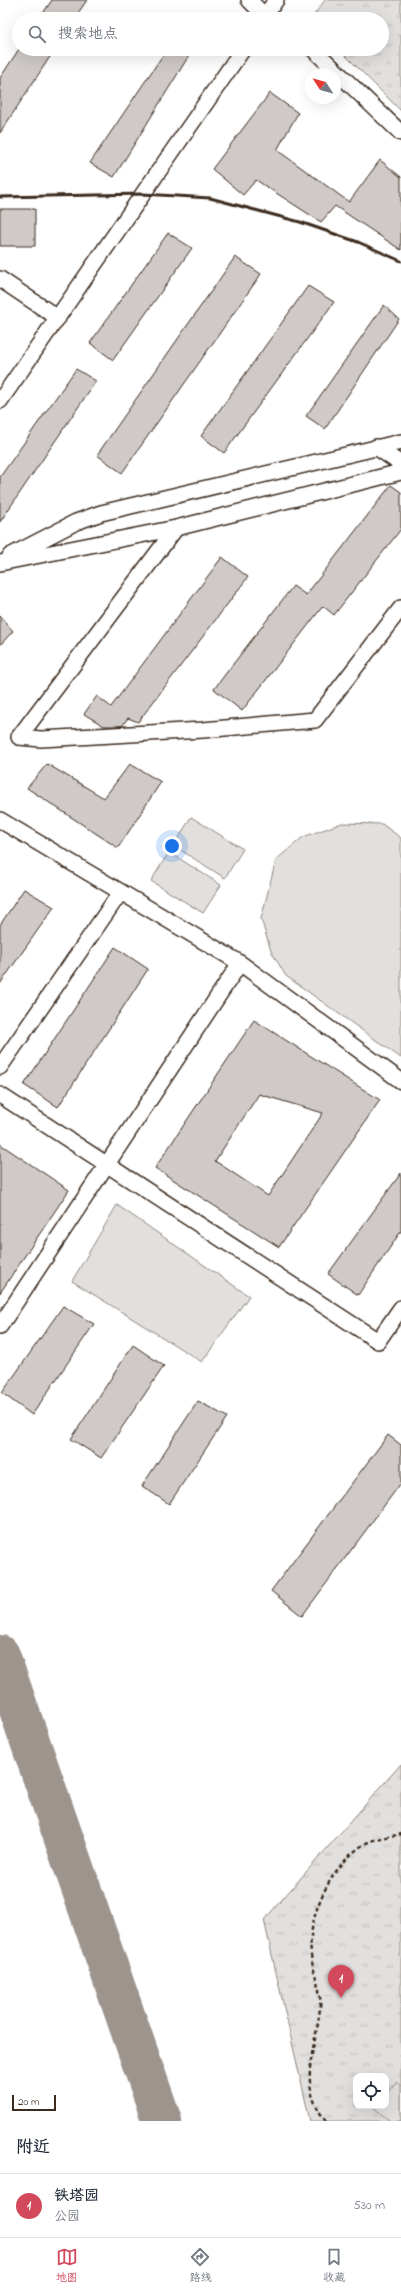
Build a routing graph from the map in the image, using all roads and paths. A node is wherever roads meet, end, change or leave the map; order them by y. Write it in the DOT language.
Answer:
graph roads {
  1 [pos="249,0"];
  2 [pos="276,0"];
  3 [pos="260,12"];
  4 [pos="269,12"];
  5 [pos="238,56"];
  6 [pos="321,56"];
  7 [pos="401,133"];
  8 [pos="0,279"];
  9 [pos="58,318"];
  10 [pos="0,401"];
  11 [pos="401,442"];
  12 [pos="376,447"];
  13 [pos="401,464"];
  14 [pos="401,472"];
  15 [pos="176,528"];
  16 [pos="0,562"];
  17 [pos="401,608"];
  18 [pos="0,820"];
  19 [pos="120,893"];
  20 [pos="240,963"];
  21 [pos="0,1067"];
  22 [pos="401,1081"];
  23 [pos="0,1095"];
  24 [pos="107,1165"];
  25 [pos="401,1308"];
  26 [pos="0,1326"];
  27 [pos="401,1834"];
  28 [pos="326,2121"];
  1 -- 3 [label="street"];
  2 -- 4 [label="street"];
  5 -- 9 [label="street"];
  6 -- 7 [label="street"];
  8 -- 9 [label="street"];
  9 -- 10 [label="street"];
  11 -- 12 [label="street"];
  12 -- 13 [label="street"];
  12 -- 16 [label="street"];
  14 -- 15 [label="street"];
  15 -- 16 [label="street"];
  15 -- 17 [label="street"];
  18 -- 19 [label="street"];
  19 -- 20 [label="street"];
  19 -- 21 [label="street"];
  20 -- 22 [label="street"];
  20 -- 24 [label="street"];
  23 -- 24 [label="street"];
  24 -- 25 [label="street"];
  24 -- 26 [label="street"];
  27 -- 28 [label="path"];
}
